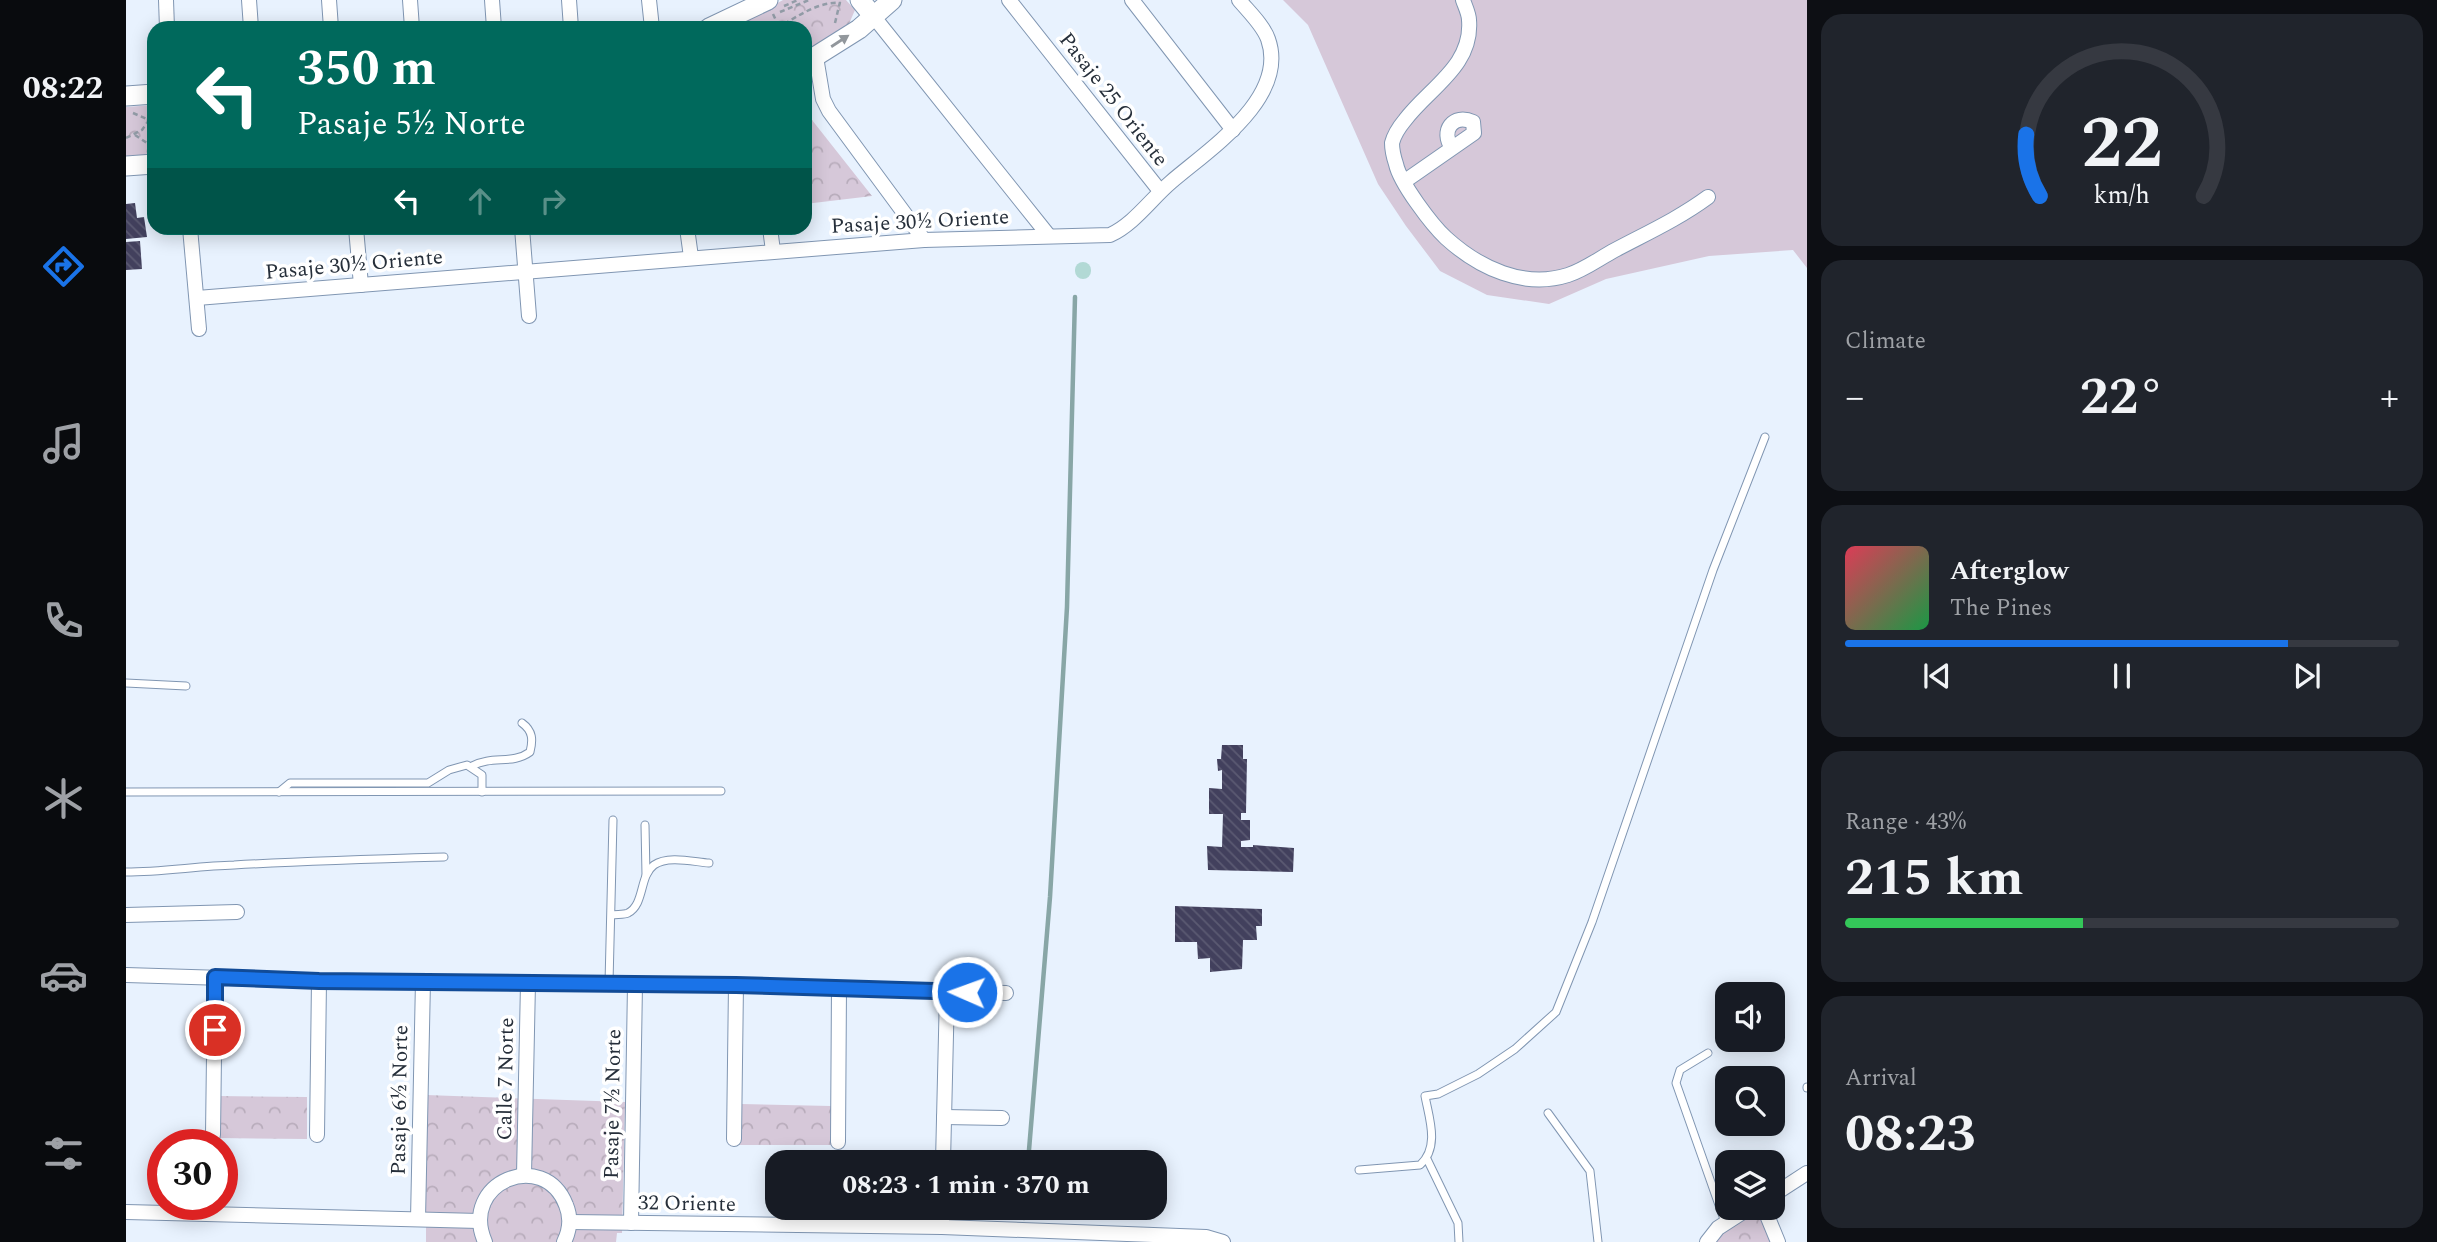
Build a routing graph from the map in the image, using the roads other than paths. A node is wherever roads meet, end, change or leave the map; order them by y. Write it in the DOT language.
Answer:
graph roads {
  1 [pos="166,0"];
  2 [pos="249,0"];
  3 [pos="329,0"];
  4 [pos="410,0"];
  5 [pos="492,0"];
  6 [pos="569,0"];
  7 [pos="649,0"];
  8 [pos="892,0"];
  9 [pos="1009,0"];
  10 [pos="1132,0"];
  11 [pos="1239,0"];
  12 [pos="1463,0"];
  13 [pos="851,1"];
  14 [pos="771,7"];
  15 [pos="874,17"];
  16 [pos="167,21"];
  17 [pos="250,21"];
  18 [pos="330,21"];
  19 [pos="412,21"];
  20 [pos="494,21"];
  21 [pos="570,21"];
  22 [pos="651,21"];
  23 [pos="730,21"];
  24 [pos="812,59"];
  25 [pos="812,66"];
  26 [pos="147,94"];
  27 [pos="126,96"];
  28 [pos="1233,130"];
  29 [pos="1452,148"];
  30 [pos="147,164"];
  31 [pos="126,166"];
  32 [pos="1405,181"];
  33 [pos="1160,191"];
  34 [pos="1708,197"];
  35 [pos="191,235"];
  36 [pos="357,235"];
  37 [pos="523,235"];
  38 [pos="688,235"];
  39 [pos="771,235"];
  40 [pos="1049,236"];
  41 [pos="924,240"];
  42 [pos="773,251"];
  43 [pos="691,257"];
  44 [pos="526,271"];
  45 [pos="361,285"];
  46 [pos="197,298"];
  47 [pos="529,316"];
  48 [pos="199,329"];
  49 [pos="1765,437"];
  50 [pos="126,683"];
  51 [pos="186,686"];
  52 [pos="522,723"];
  53 [pos="472,766"];
  54 [pos="721,791"];
  55 [pos="126,792"];
  56 [pos="279,792"];
  57 [pos="482,792"];
  58 [pos="613,820"];
  59 [pos="645,825"];
  60 [pos="444,857"];
  61 [pos="709,863"];
  62 [pos="126,872"];
  63 [pos="646,875"];
  64 [pos="237,912"];
  65 [pos="126,915"];
  66 [pos="612,915"];
  67 [pos="126,975"];
  68 [pos="215,977"];
  69 [pos="319,981"];
  70 [pos="423,981"];
  71 [pos="528,983"];
  72 [pos="609,984"];
  73 [pos="635,985"];
  74 [pos="736,985"];
  75 [pos="839,988"];
  76 [pos="947,992"];
  77 [pos="1006,993"];
  78 [pos="1708,1053"];
  79 [pos="1548,1113"];
  80 [pos="944,1117"];
  81 [pos="1002,1118"];
  82 [pos="213,1129"];
  83 [pos="317,1135"];
  84 [pos="734,1139"];
  85 [pos="838,1142"];
  86 [pos="943,1150"];
  87 [pos="1427,1159"];
  88 [pos="1359,1170"];
  89 [pos="1807,1173"];
  90 [pos="524,1175"];
  91 [pos="1785,1187"];
  92 [pos="126,1212"];
  93 [pos="418,1219"];
  94 [pos="942,1220"];
  95 [pos="1728,1220"];
  96 [pos="1769,1220"];
  97 [pos="479,1221"];
  98 [pos="570,1222"];
  99 [pos="1725,1222"];
  100 [pos="631,1223"];
  101 [pos="942,1227"];
  102 [pos="1080,1237"];
  103 [pos="1188,1239"];
  104 [pos="485,1242"];
  105 [pos="564,1242"];
  106 [pos="1223,1242"];
  107 [pos="1459,1242"];
  108 [pos="1598,1242"];
  109 [pos="1707,1242"];
  110 [pos="1778,1242"];
  1 -- 16 [label="street"];
  2 -- 17 [label="street"];
  3 -- 18 [label="street"];
  4 -- 19 [label="street"];
  5 -- 20 [label="street"];
  6 -- 21 [label="street"];
  7 -- 22 [label="street"];
  8 -- 15 [label="street"];
  9 -- 33 [label="street, Pasaje 25 Oriente"];
  10 -- 28 [label="street"];
  11 -- 28 [label="street, Pasaje 30½ Oriente"];
  12 -- 32 [label="street"];
  13 -- 15 [label="street"];
  14 -- 23 [label="street"];
  24 -- 15 [label="street, one-way"];
  15 -- 40 [label="street"];
  25 -- 41 [label="street"];
  26 -- 27 [label="street"];
  28 -- 33 [label="street, Pasaje 30½ Oriente"];
  29 -- 32 [label="street"];
  30 -- 31 [label="street"];
  32 -- 34 [label="street"];
  33 -- 40 [label="street, Pasaje 30½ Oriente"];
  35 -- 46 [label="street"];
  36 -- 45 [label="street"];
  37 -- 44 [label="street"];
  38 -- 43 [label="street"];
  39 -- 42 [label="street"];
  40 -- 41 [label="street, Pasaje 30½ Oriente"];
  41 -- 42 [label="street, Pasaje 30½ Oriente"];
  42 -- 43 [label="street, Pasaje 30½ Oriente"];
  43 -- 44 [label="street, Pasaje 30½ Oriente"];
  44 -- 45 [label="street, Pasaje 30½ Oriente"];
  44 -- 47 [label="street"];
  45 -- 46 [label="street, Pasaje 30½ Oriente"];
  46 -- 48 [label="street"];
  49 -- 87 [label="lane"];
  50 -- 51 [label="lane"];
  52 -- 53 [label="lane"];
  53 -- 56 [label="lane"];
  53 -- 57 [label="lane"];
  54 -- 57 [label="lane"];
  55 -- 56 [label="lane"];
  56 -- 57 [label="lane"];
  58 -- 66 [label="lane"];
  59 -- 63 [label="lane"];
  60 -- 62 [label="lane"];
  61 -- 63 [label="lane"];
  63 -- 66 [label="lane"];
  64 -- 65 [label="street"];
  66 -- 72 [label="lane"];
  67 -- 68 [label="street"];
  68 -- 69 [label="street"];
  68 -- 82 [label="street"];
  69 -- 70 [label="street"];
  69 -- 83 [label="street"];
  70 -- 71 [label="street"];
  70 -- 93 [label="street, Pasaje 6½ Norte"];
  71 -- 72 [label="street"];
  71 -- 90 [label="street, Calle 7 Norte"];
  72 -- 73 [label="street"];
  73 -- 74 [label="street"];
  73 -- 100 [label="street, Pasaje 7½ Norte"];
  74 -- 75 [label="street"];
  74 -- 84 [label="street"];
  75 -- 76 [label="street"];
  75 -- 85 [label="street"];
  76 -- 77 [label="street"];
  76 -- 80 [label="street"];
  78 -- 99 [label="lane"];
  79 -- 108 [label="lane"];
  80 -- 81 [label="street"];
  80 -- 86 [label="street"];
  87 -- 88 [label="lane"];
  87 -- 107 [label="lane"];
  89 -- 91 [label="street"];
  90 -- 97 [label="street"];
  90 -- 98 [label="street"];
  92 -- 93 [label="street"];
  93 -- 97 [label="street"];
  94 -- 101 [label="street"];
  95 -- 99 [label="street"];
  96 -- 110 [label="street"];
  97 -- 104 [label="street"];
  98 -- 100 [label="street, 32 Oriente"];
  98 -- 105 [label="street"];
  99 -- 109 [label="street"];
  100 -- 101 [label="street, 32 Oriente"];
  101 -- 102 [label="street, 32 Oriente"];
  102 -- 103 [label="street, 32 Oriente"];
  103 -- 106 [label="street, 32 Oriente"];
}
